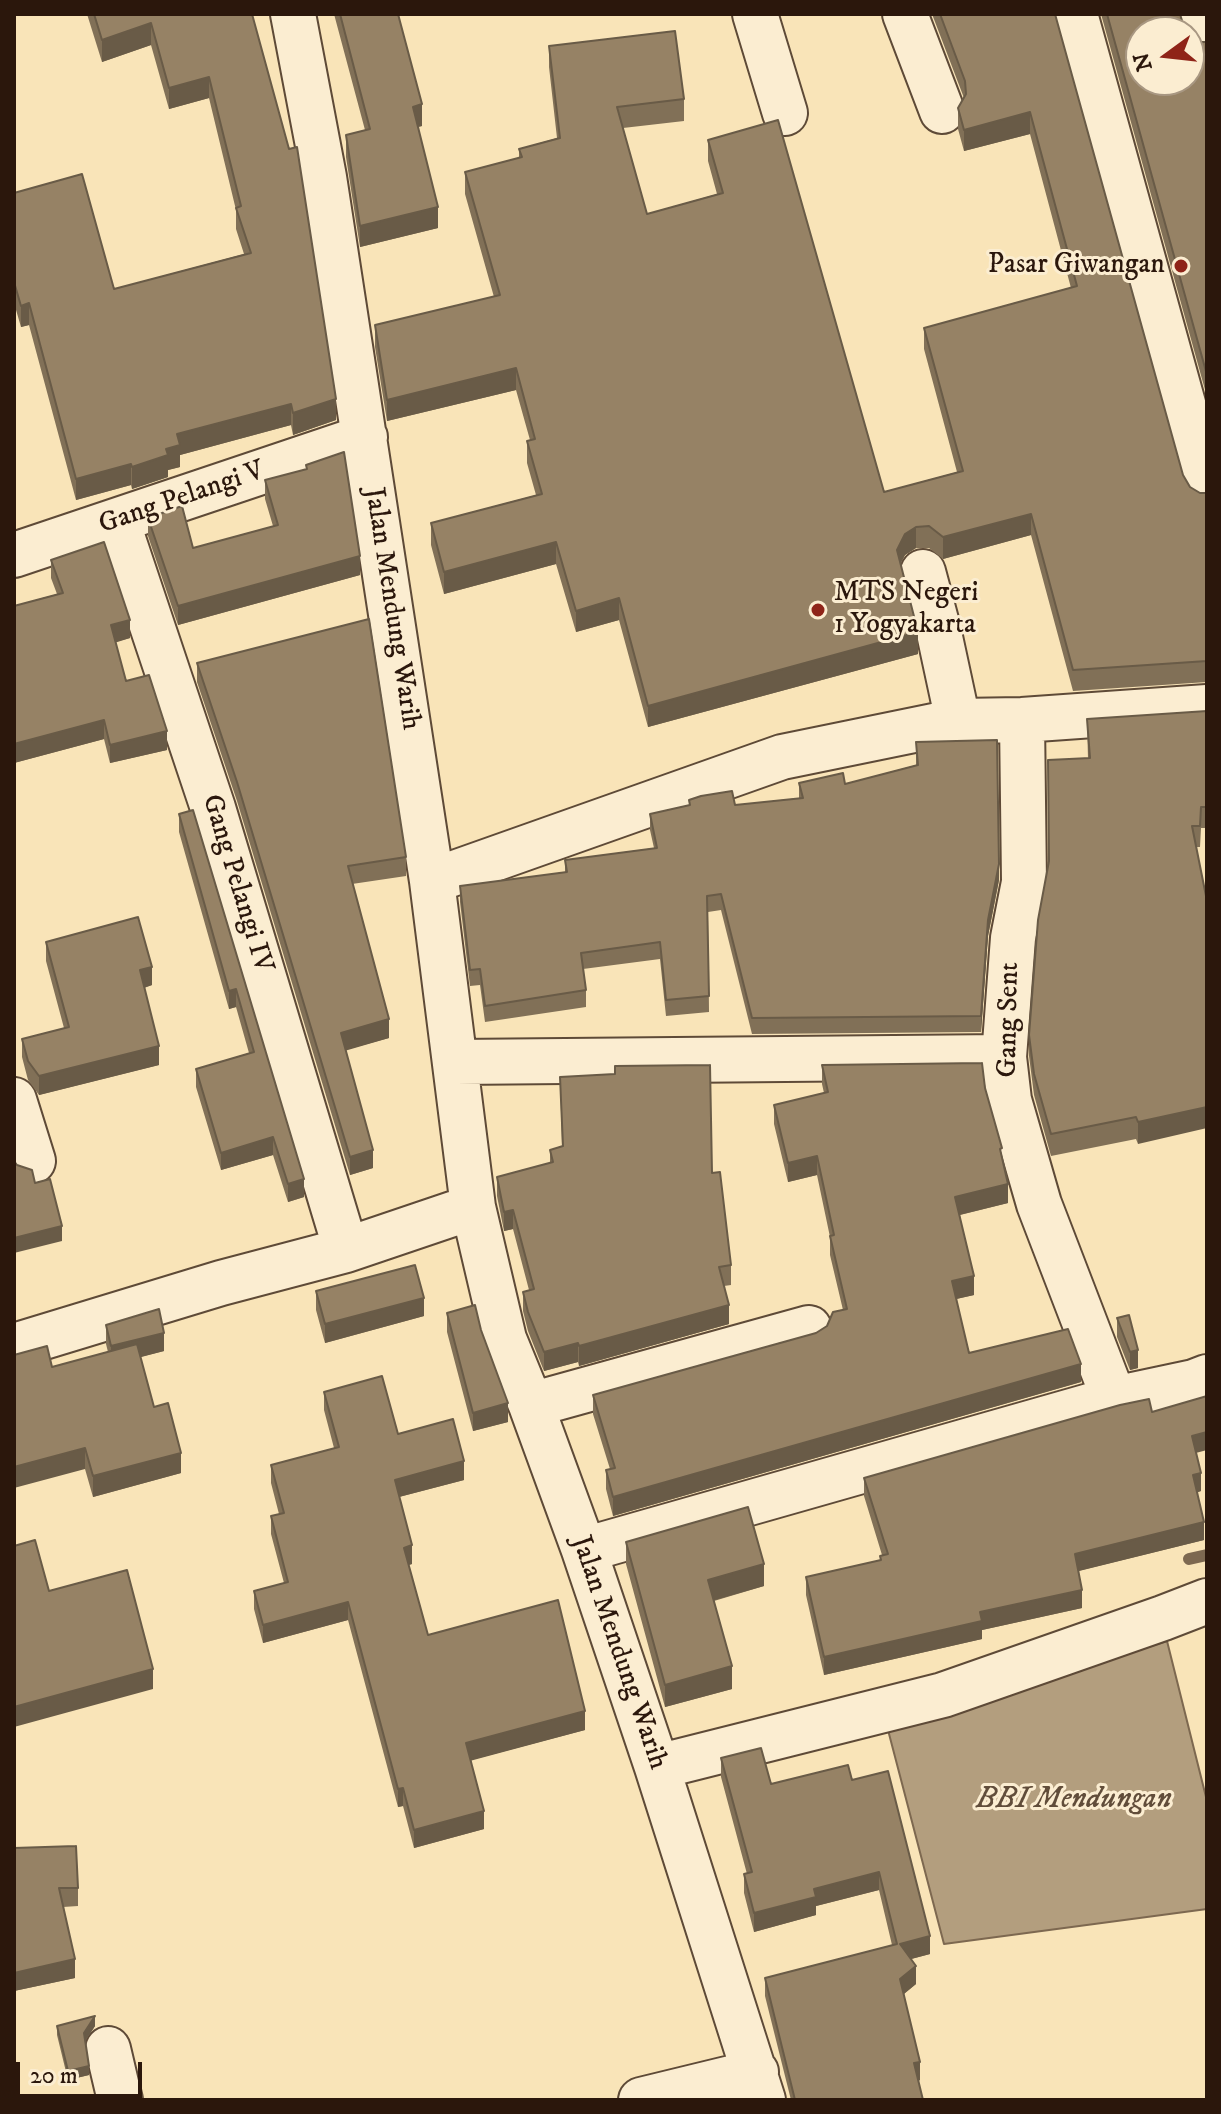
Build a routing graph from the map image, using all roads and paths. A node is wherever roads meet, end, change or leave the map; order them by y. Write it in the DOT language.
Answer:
graph roads {
  1 [pos="293,14"];
  2 [pos="755,14"];
  3 [pos="905,14"];
  4 [pos="1075,14"];
  5 [pos="1200,14"];
  6 [pos="1207,39"];
  7 [pos="942,111"];
  8 [pos="785,113"];
  9 [pos="357,440"];
  10 [pos="1207,490"];
  11 [pos="117,521"];
  12 [pos="14,555"];
  13 [pos="923,572"];
  14 [pos="1207,707"];
  15 [pos="1022,720"];
  16 [pos="958,721"];
  17 [pos="432,881"];
  18 [pos="1004,1057"];
  19 [pos="456,1062"];
  20 [pos="14,1100"];
  21 [pos="33,1161"];
  22 [pos="473,1207"];
  23 [pos="346,1250"];
  24 [pos="809,1328"];
  25 [pos="14,1346"];
  26 [pos="1207,1377"];
  27 [pos="1114,1399"];
  28 [pos="531,1405"];
  29 [pos="584,1550"];
  30 [pos="1207,1601"];
  31 [pos="657,1767"];
  32 [pos="108,2049"];
  33 [pos="760,2086"];
  34 [pos="120,2100"];
  35 [pos="641,2100"];
  1 -- 9 [label="street, Jalan Mendung Warih"];
  2 -- 8 [label="street"];
  3 -- 7 [label="street"];
  4 -- 10 [label="street"];
  5 -- 6 [label="street"];
  9 -- 11 [label="street, Gang Pelangi V"];
  9 -- 17 [label="street, Jalan Mendung Warih"];
  11 -- 12 [label="street, Gang Pelangi V"];
  11 -- 23 [label="street, Gang Pelangi IV"];
  13 -- 16 [label="street"];
  14 -- 15 [label="street"];
  15 -- 16 [label="street"];
  15 -- 18 [label="street, Gang Sent"];
  16 -- 17 [label="street"];
  17 -- 19 [label="street, Jalan Mendung Warih"];
  18 -- 19 [label="street"];
  18 -- 27 [label="street, Gang Sent"];
  19 -- 22 [label="street, Jalan Mendung Warih"];
  20 -- 21 [label="street"];
  22 -- 23 [label="street"];
  22 -- 28 [label="street, Jalan Mendung Warih"];
  23 -- 25 [label="street"];
  24 -- 28 [label="street"];
  26 -- 27 [label="street"];
  27 -- 29 [label="street"];
  28 -- 29 [label="street, Jalan Mendung Warih"];
  29 -- 31 [label="street, Jalan Mendung Warih"];
  30 -- 31 [label="street"];
  31 -- 33 [label="street, Jalan Mendung Warih"];
  32 -- 34 [label="street"];
  33 -- 35 [label="street"];
}
